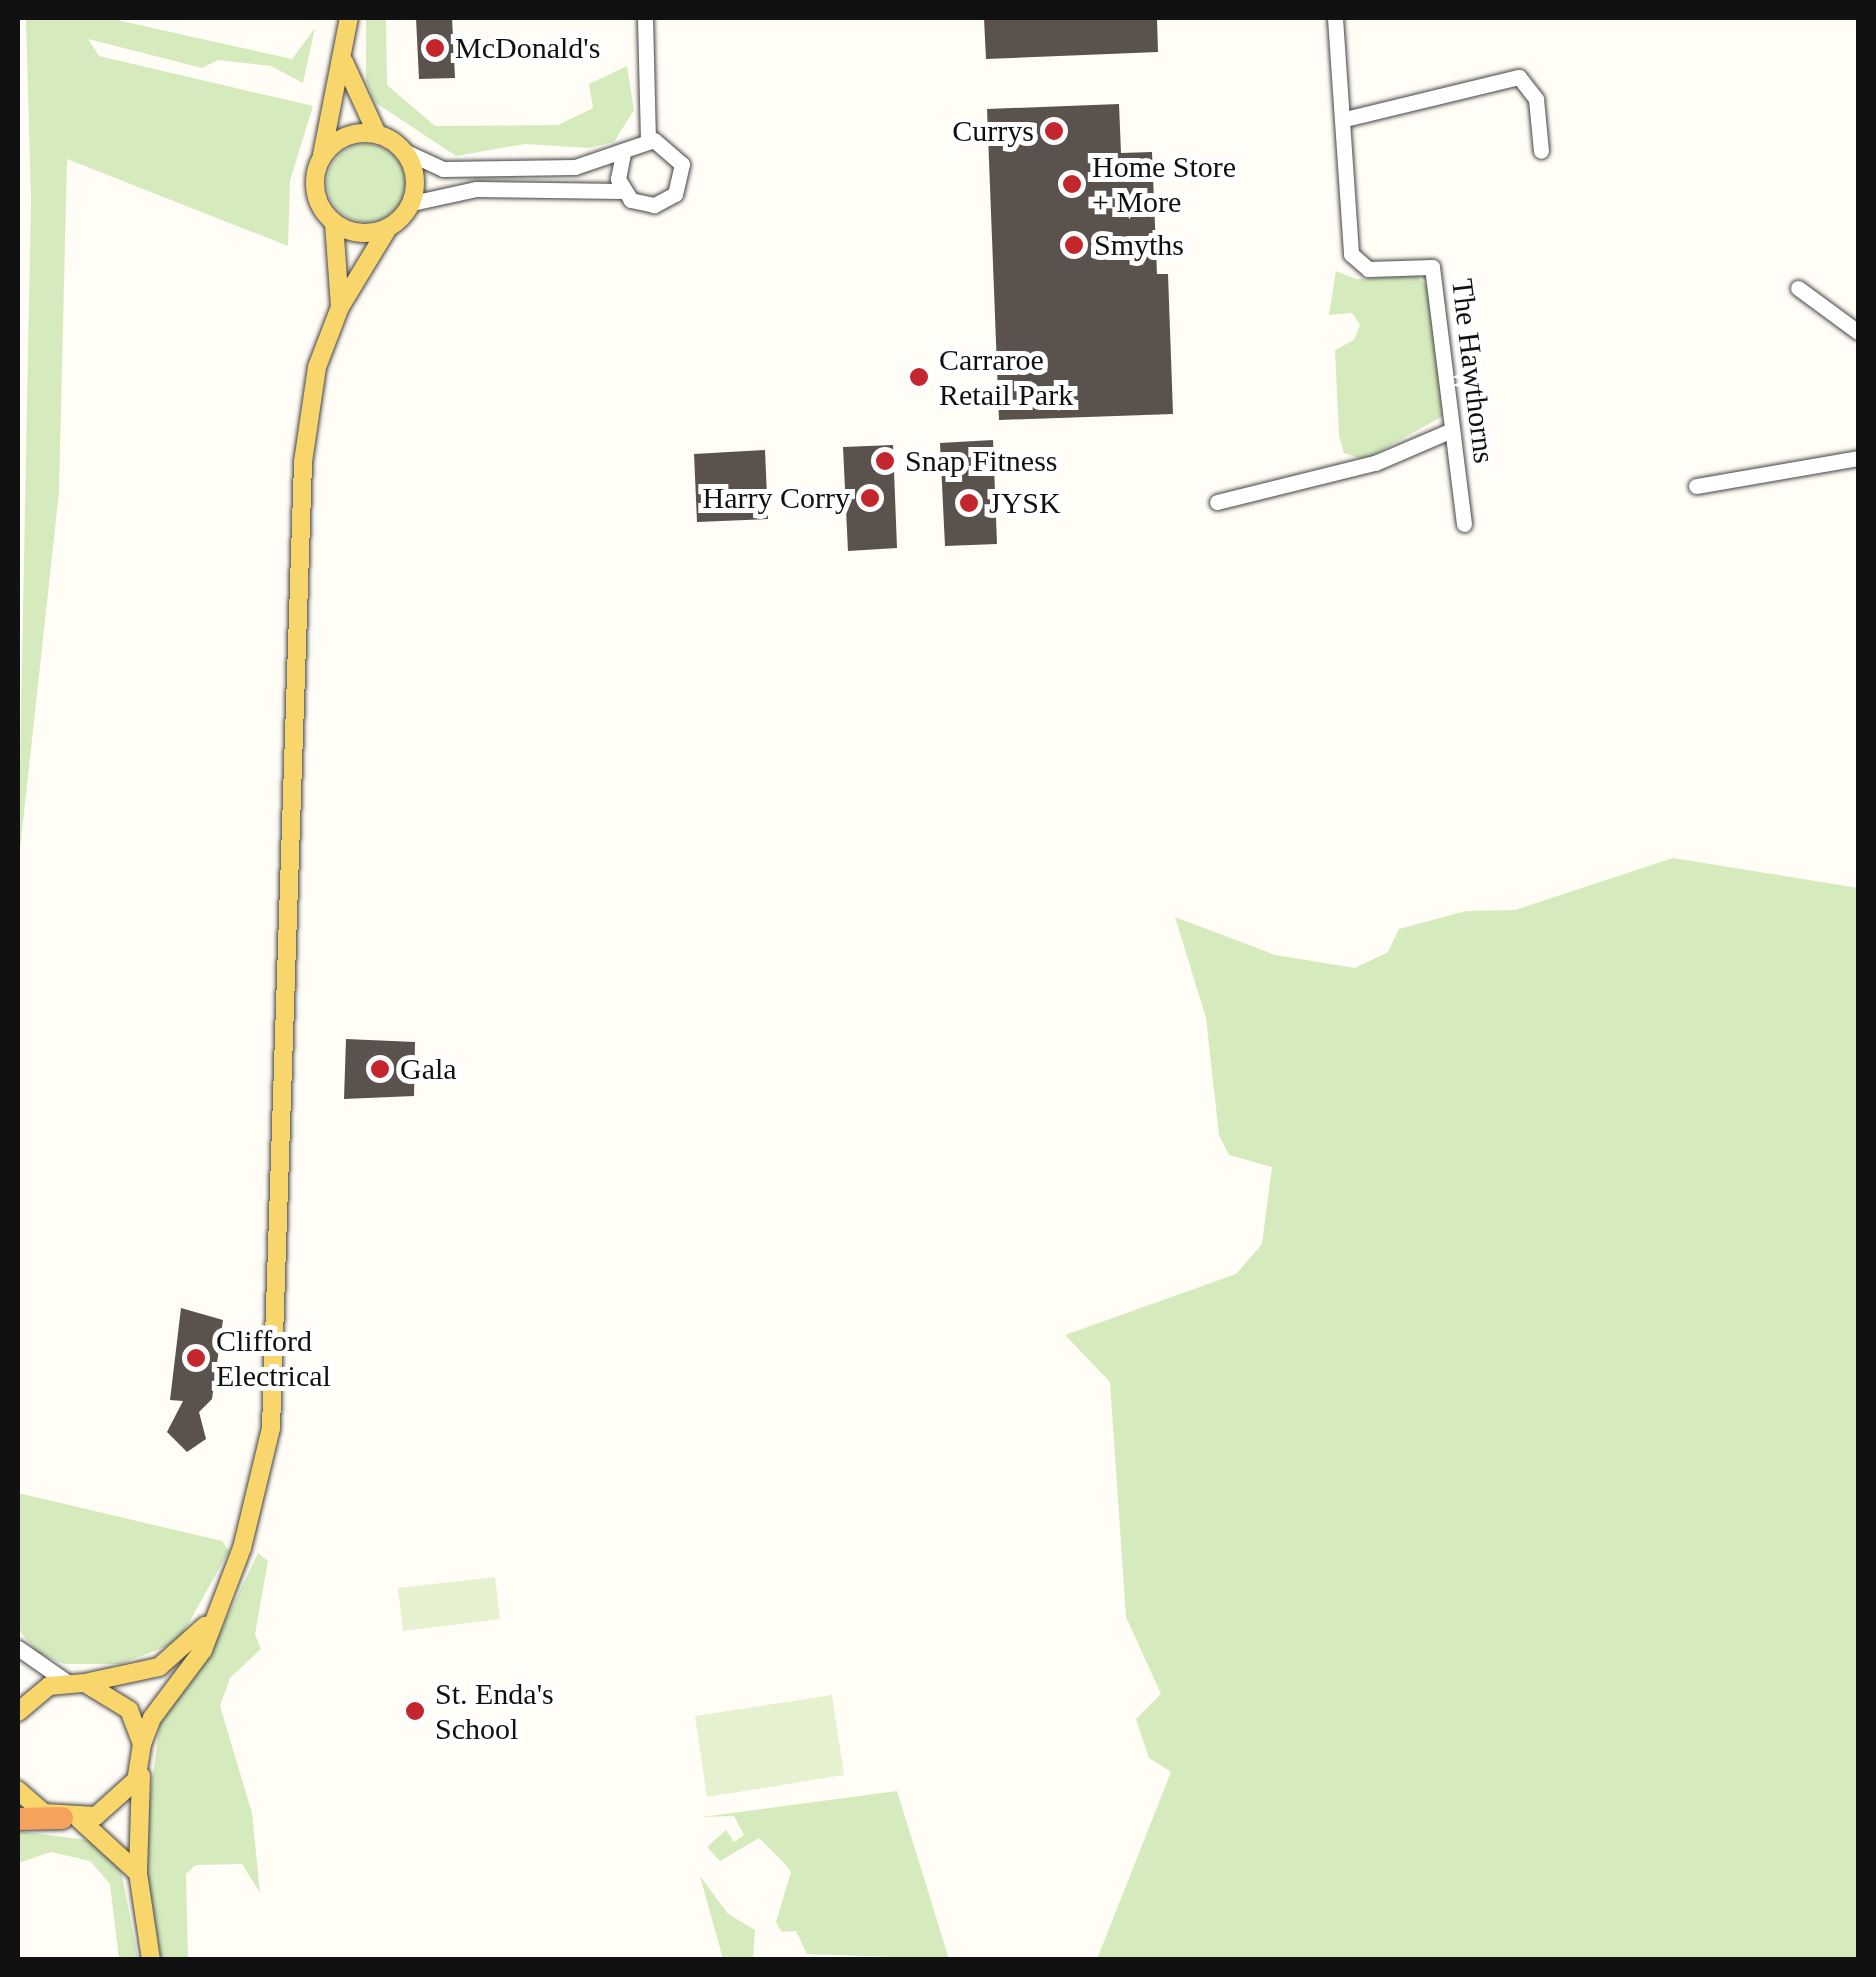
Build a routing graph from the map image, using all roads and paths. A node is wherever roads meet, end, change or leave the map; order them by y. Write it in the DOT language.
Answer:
graph roads {
  1 [pos="349,18"];
  2 [pos="645,18"];
  3 [pos="1335,18"];
  4 [pos="344,62"];
  5 [pos="1345,119"];
  6 [pos="377,134"];
  7 [pos="648,140"];
  8 [pos="404,151"];
  9 [pos="1541,151"];
  10 [pos="623,154"];
  11 [pos="322,155"];
  12 [pos="622,191"];
  13 [pos="412,203"];
  14 [pos="334,222"];
  15 [pos="388,228"];
  16 [pos="1798,288"];
  17 [pos="340,307"];
  18 [pos="1858,332"];
  19 [pos="1452,430"];
  20 [pos="1858,458"];
  21 [pos="1696,486"];
  22 [pos="1217,502"];
  23 [pos="1464,524"];
  24 [pos="214,1613"];
  25 [pos="18,1648"];
  26 [pos="76,1682"];
  27 [pos="18,1712"];
  28 [pos="142,1753"];
  29 [pos="18,1790"];
  30 [pos="18,1819"];
  31 [pos="70,1819"];
  32 [pos="138,1873"];
  33 [pos="151,1960"];
  1 -- 4 [label="main road"];
  2 -- 7 [label="street"];
  3 -- 5 [label="street, The Hawthorns"];
  4 -- 6 [label="main road"];
  4 -- 11 [label="main road"];
  5 -- 9 [label="street"];
  5 -- 19 [label="street, The Hawthorns"];
  6 -- 8 [label="main road"];
  6 -- 11 [label="main road"];
  7 -- 10 [label="street"];
  7 -- 12 [label="street"];
  8 -- 10 [label="street"];
  8 -- 13 [label="main road"];
  10 -- 12 [label="street"];
  11 -- 14 [label="main road"];
  12 -- 13 [label="street"];
  13 -- 15 [label="main road"];
  14 -- 15 [label="main road"];
  14 -- 17 [label="main road"];
  15 -- 17 [label="main road"];
  16 -- 18 [label="street"];
  17 -- 24 [label="main road"];
  19 -- 22 [label="street"];
  19 -- 23 [label="street, The Hawthorns"];
  20 -- 21 [label="street"];
  24 -- 26 [label="main road"];
  24 -- 28 [label="main road"];
  25 -- 26 [label="street"];
  26 -- 27 [label="main road"];
  26 -- 28 [label="main road"];
  28 -- 31 [label="main road"];
  28 -- 32 [label="main road"];
  29 -- 31 [label="main road"];
  30 -- 31 [label="highway"];
  31 -- 32 [label="main road"];
  32 -- 33 [label="main road"];
}
